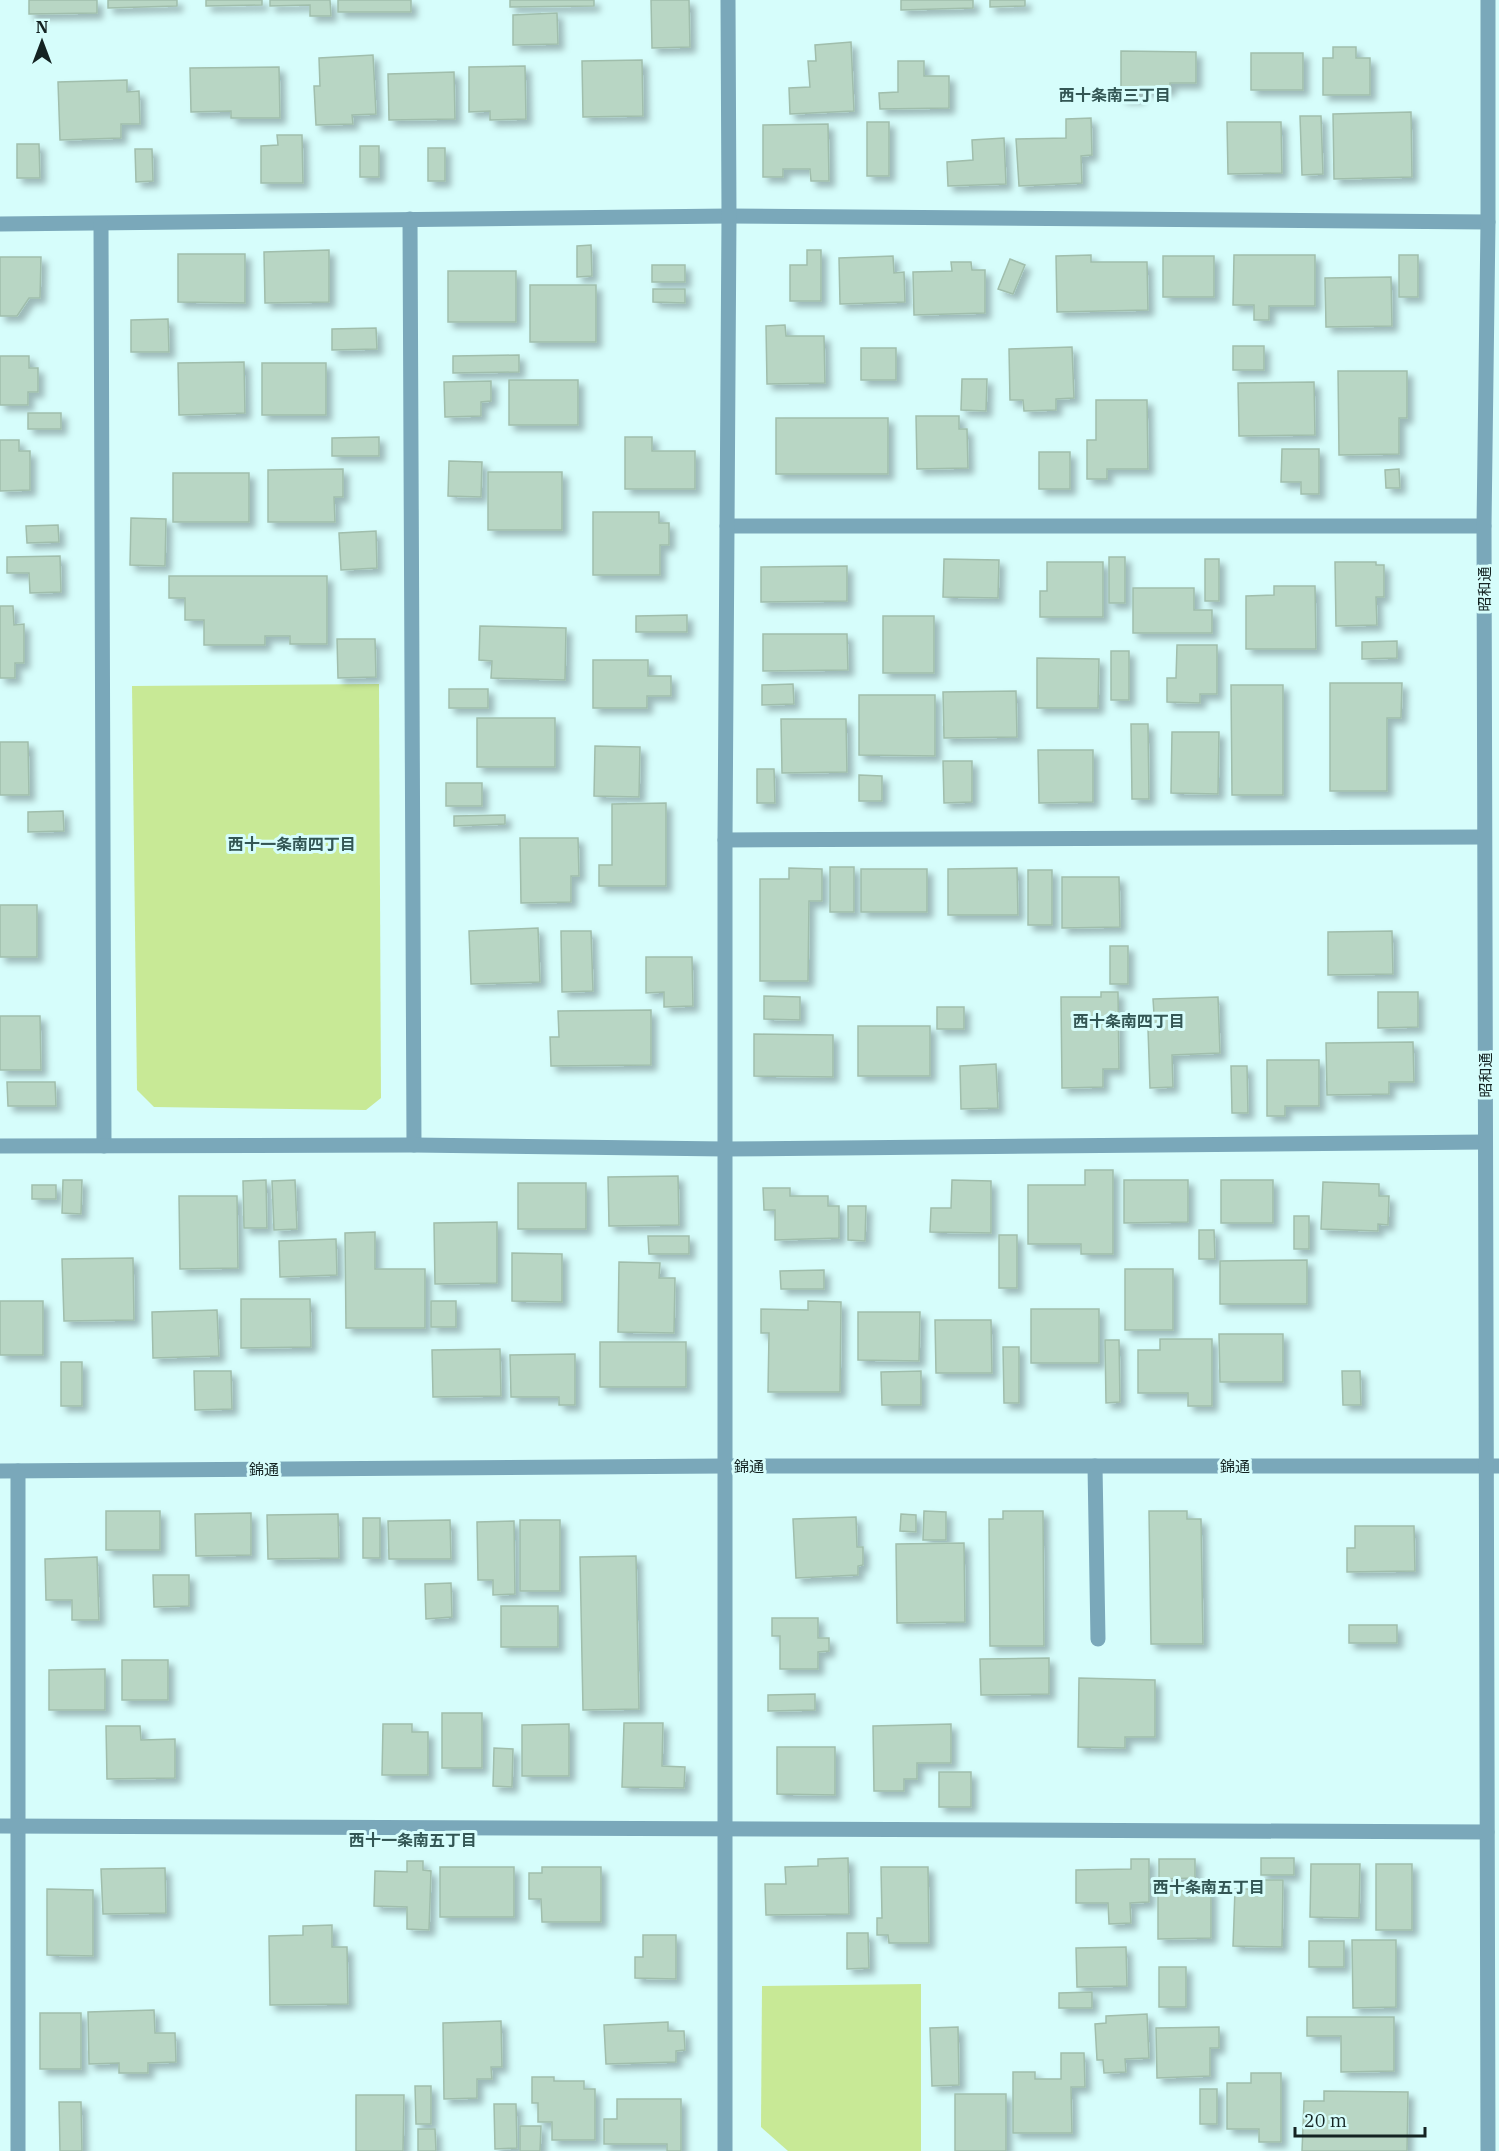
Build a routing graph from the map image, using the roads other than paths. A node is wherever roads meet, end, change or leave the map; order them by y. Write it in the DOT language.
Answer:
graph roads {
  1 [pos="728,0"];
  2 [pos="1488,0"];
  3 [pos="1494,55"];
  4 [pos="729,216"];
  5 [pos="410,219"];
  6 [pos="1488,222"];
  7 [pos="0,224"];
  8 [pos="101,224"];
  9 [pos="727,526"];
  10 [pos="1484,526"];
  11 [pos="1491,633"];
  12 [pos="1484,837"];
  13 [pos="725,840"];
  14 [pos="1485,1142"];
  15 [pos="414,1145"];
  16 [pos="0,1146"];
  17 [pos="104,1146"];
  18 [pos="725,1149"];
  19 [pos="724,1466"];
  20 [pos="1095,1466"];
  21 [pos="1493,1466"];
  22 [pos="0,1471"];
  23 [pos="18,1471"];
  24 [pos="1098,1638"];
  25 [pos="0,1826"];
  26 [pos="19,1826"];
  27 [pos="725,1830"];
  28 [pos="1487,1832"];
  29 [pos="1493,2069"];
  30 [pos="18,2151"];
  31 [pos="725,2151"];
  32 [pos="1488,2151"];
  1 -- 4 [label="street"];
  2 -- 3 [label="street, 昭和通"];
  3 -- 6 [label="street, 昭和通"];
  4 -- 5 [label="street"];
  4 -- 6 [label="street"];
  4 -- 9 [label="street"];
  5 -- 8 [label="street"];
  5 -- 15 [label="street"];
  6 -- 10 [label="street, 昭和通"];
  7 -- 8 [label="street"];
  8 -- 17 [label="street"];
  9 -- 10 [label="street"];
  9 -- 13 [label="street"];
  10 -- 11 [label="street, 昭和通"];
  11 -- 12 [label="street, 昭和通"];
  12 -- 13 [label="street"];
  12 -- 14 [label="street, 昭和通"];
  13 -- 18 [label="street"];
  14 -- 18 [label="street"];
  14 -- 21 [label="street, 昭和通"];
  15 -- 17 [label="street"];
  15 -- 18 [label="street"];
  16 -- 17 [label="street"];
  18 -- 19 [label="street"];
  19 -- 20 [label="street, 錦通"];
  19 -- 23 [label="street, 錦通"];
  19 -- 27 [label="street"];
  20 -- 21 [label="street, 錦通"];
  20 -- 24 [label="street"];
  21 -- 28 [label="street, 昭和通"];
  22 -- 23 [label="street, 錦通"];
  23 -- 26 [label="street"];
  25 -- 26 [label="street"];
  26 -- 27 [label="street"];
  26 -- 30 [label="street"];
  27 -- 28 [label="street"];
  27 -- 31 [label="street"];
  28 -- 29 [label="street, 昭和通"];
  29 -- 32 [label="street, 昭和通"];
}
